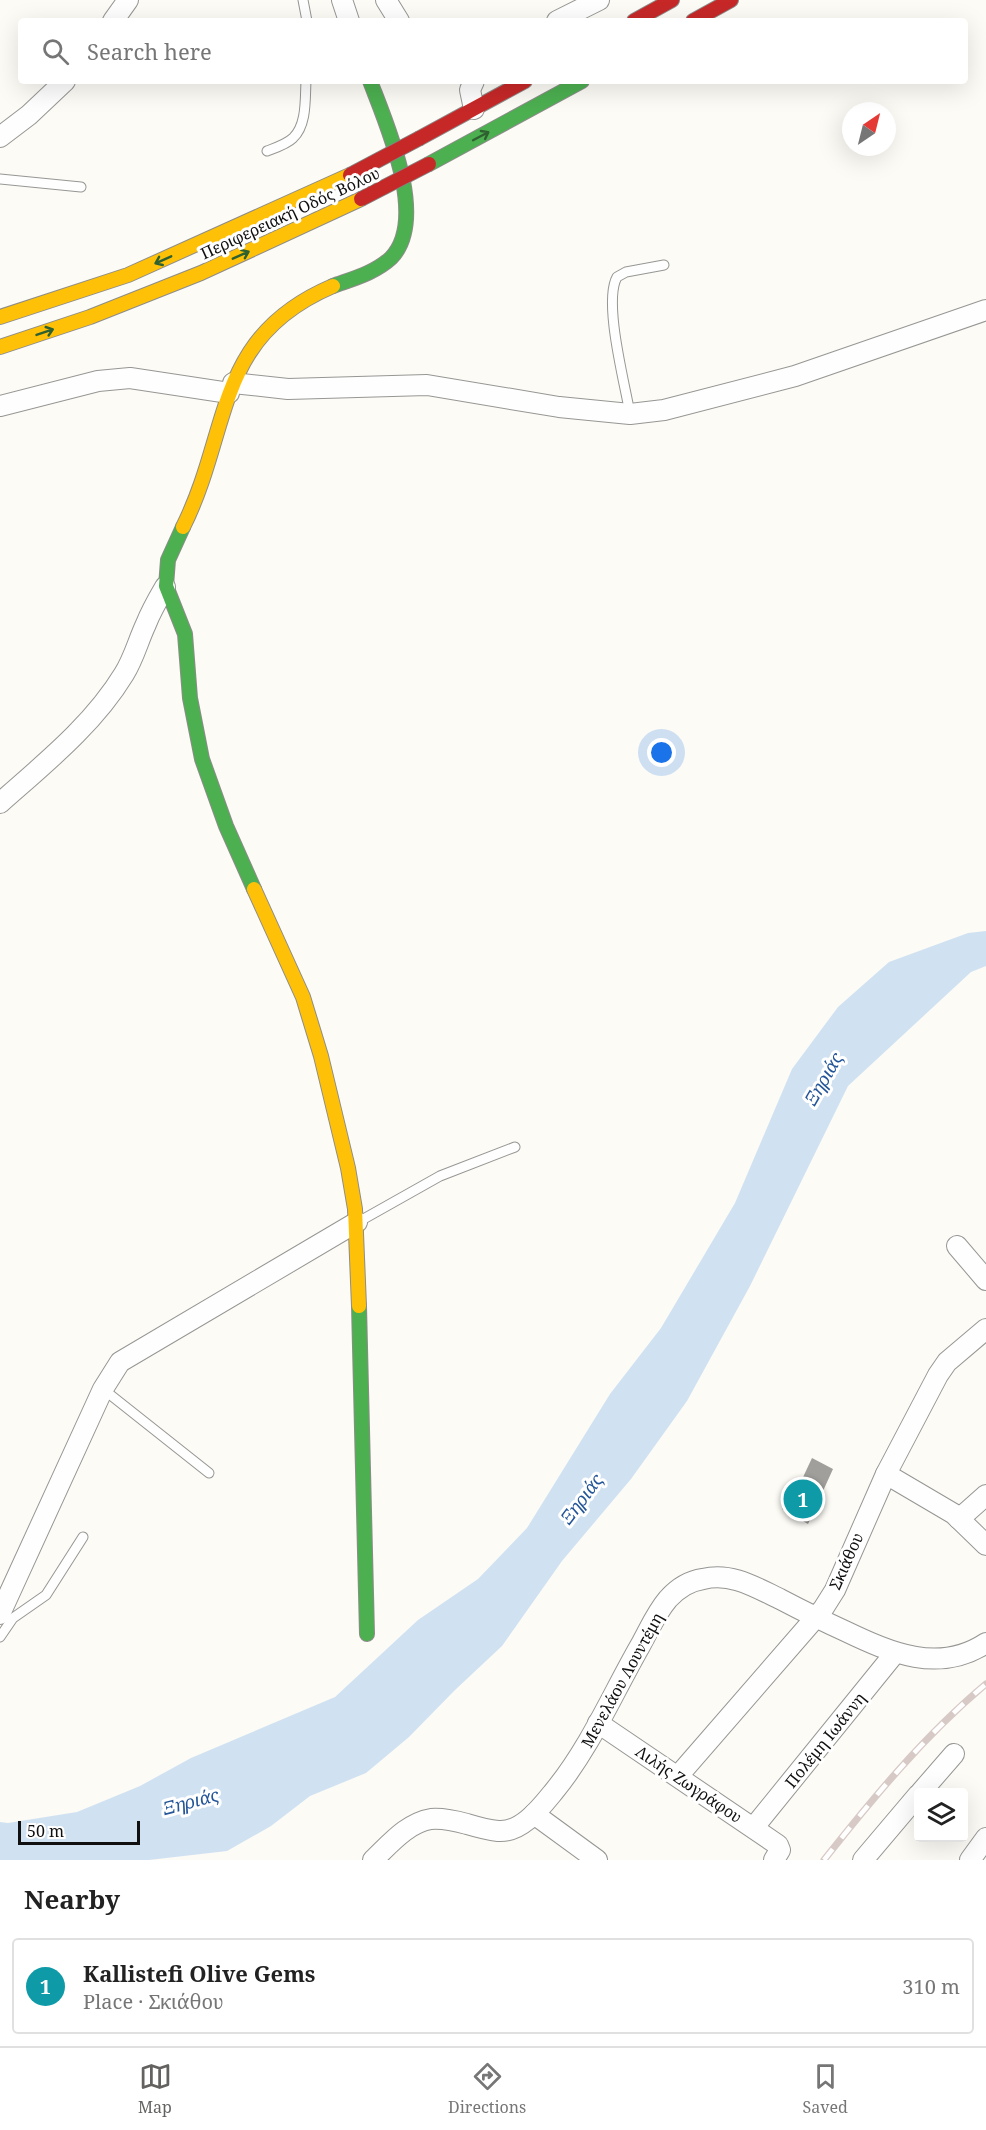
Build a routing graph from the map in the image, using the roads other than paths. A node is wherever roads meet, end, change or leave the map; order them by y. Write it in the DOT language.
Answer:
graph roads {
  1 [pos="128,0"];
  2 [pos="303,0"];
  3 [pos="342,0"];
  4 [pos="386,0"];
  5 [pos="599,0"];
  6 [pos="672,0"];
  7 [pos="731,0"];
  8 [pos="115,18"];
  9 [pos="306,18"];
  10 [pos="348,18"];
  11 [pos="397,18"];
  12 [pos="563,18"];
  13 [pos="639,18"];
  14 [pos="698,18"];
  15 [pos="62,84"];
  16 [pos="306,84"];
  17 [pos="371,84"];
  18 [pos="473,84"];
  19 [pos="520,84"];
  20 [pos="576,84"];
  21 [pos="474,109"];
  22 [pos="0,137"];
  23 [pos="267,151"];
  24 [pos="0,179"];
  25 [pos="81,187"];
  26 [pos="664,266"];
  27 [pos="986,310"];
  28 [pos="0,317"];
  29 [pos="0,347"];
  30 [pos="231,388"];
  31 [pos="0,406"];
  32 [pos="630,414"];
  33 [pos="165,587"];
  34 [pos="0,803"];
  35 [pos="515,1148"];
  36 [pos="357,1222"];
  37 [pos="957,1246"];
  38 [pos="986,1280"];
  39 [pos="986,1329"];
  40 [pos="104,1389"];
  41 [pos="208,1473"];
  42 [pos="886,1474"];
  43 [pos="986,1495"];
  44 [pos="959,1519"];
  45 [pos="83,1537"];
  46 [pos="986,1545"];
  47 [pos="0,1614"];
  48 [pos="816,1618"];
  49 [pos="367,1634"];
  50 [pos="0,1637"];
  51 [pos="986,1643"];
  52 [pos="895,1653"];
  53 [pos="598,1723"];
  54 [pos="954,1754"];
  55 [pos="678,1776"];
  56 [pos="925,1788"];
  57 [pos="914,1801"];
  58 [pos="534,1814"];
  59 [pos="754,1827"];
  60 [pos="986,1838"];
  61 [pos="777,1853"];
  62 [pos="373,1860"];
  63 [pos="597,1860"];
  64 [pos="863,1860"];
  65 [pos="970,1860"];
  1 -- 8 [label="street"];
  2 -- 9 [label="lane"];
  3 -- 10 [label="street"];
  4 -- 11 [label="street"];
  5 -- 12 [label="street"];
  6 -- 13 [label="street"];
  7 -- 14 [label="street"];
  15 -- 22 [label="street"];
  16 -- 23 [label="lane"];
  17 -- 30 [label="street"];
  18 -- 21 [label="street"];
  19 -- 21 [label="street, Περιφερειακή Οδός Βόλου"];
  29 -- 20 [label="street, Περιφερειακή Οδός Βόλου, one-way, bridge"];
  21 -- 28 [label="street, Περιφερειακή Οδός Βόλου, one-way, bridge"];
  24 -- 25 [label="lane"];
  26 -- 32 [label="lane"];
  27 -- 32 [label="street"];
  30 -- 31 [label="street"];
  30 -- 32 [label="street"];
  30 -- 33 [label="street"];
  33 -- 34 [label="street"];
  33 -- 36 [label="street"];
  35 -- 36 [label="lane"];
  36 -- 40 [label="street"];
  36 -- 49 [label="street"];
  37 -- 38 [label="street"];
  39 -- 42 [label="street, Σκιάθου"];
  40 -- 41 [label="lane"];
  40 -- 47 [label="street"];
  42 -- 44 [label="street"];
  42 -- 48 [label="street, Σκιάθου"];
  43 -- 44 [label="street"];
  44 -- 46 [label="street"];
  45 -- 50 [label="lane"];
  48 -- 52 [label="street, Μενελάου Λουντέμη"];
  48 -- 53 [label="street, Μενελάου Λουντέμη"];
  48 -- 55 [label="street, Σκιάθου"];
  51 -- 52 [label="street, Μενελάου Λουντέμη"];
  52 -- 59 [label="street, Πολέμη Ιωάννη"];
  53 -- 55 [label="street, Λιλής Ζωγράφου"];
  53 -- 58 [label="street, Μενελάου Λουντέμη"];
  54 -- 56 [label="street"];
  55 -- 59 [label="street, Λιλής Ζωγράφου"];
  57 -- 64 [label="street"];
  58 -- 62 [label="street, Μενελάου Λουντέμη"];
  58 -- 63 [label="street"];
  59 -- 61 [label="street, Λιλής Ζωγράφου"];
  60 -- 65 [label="street"];
}
